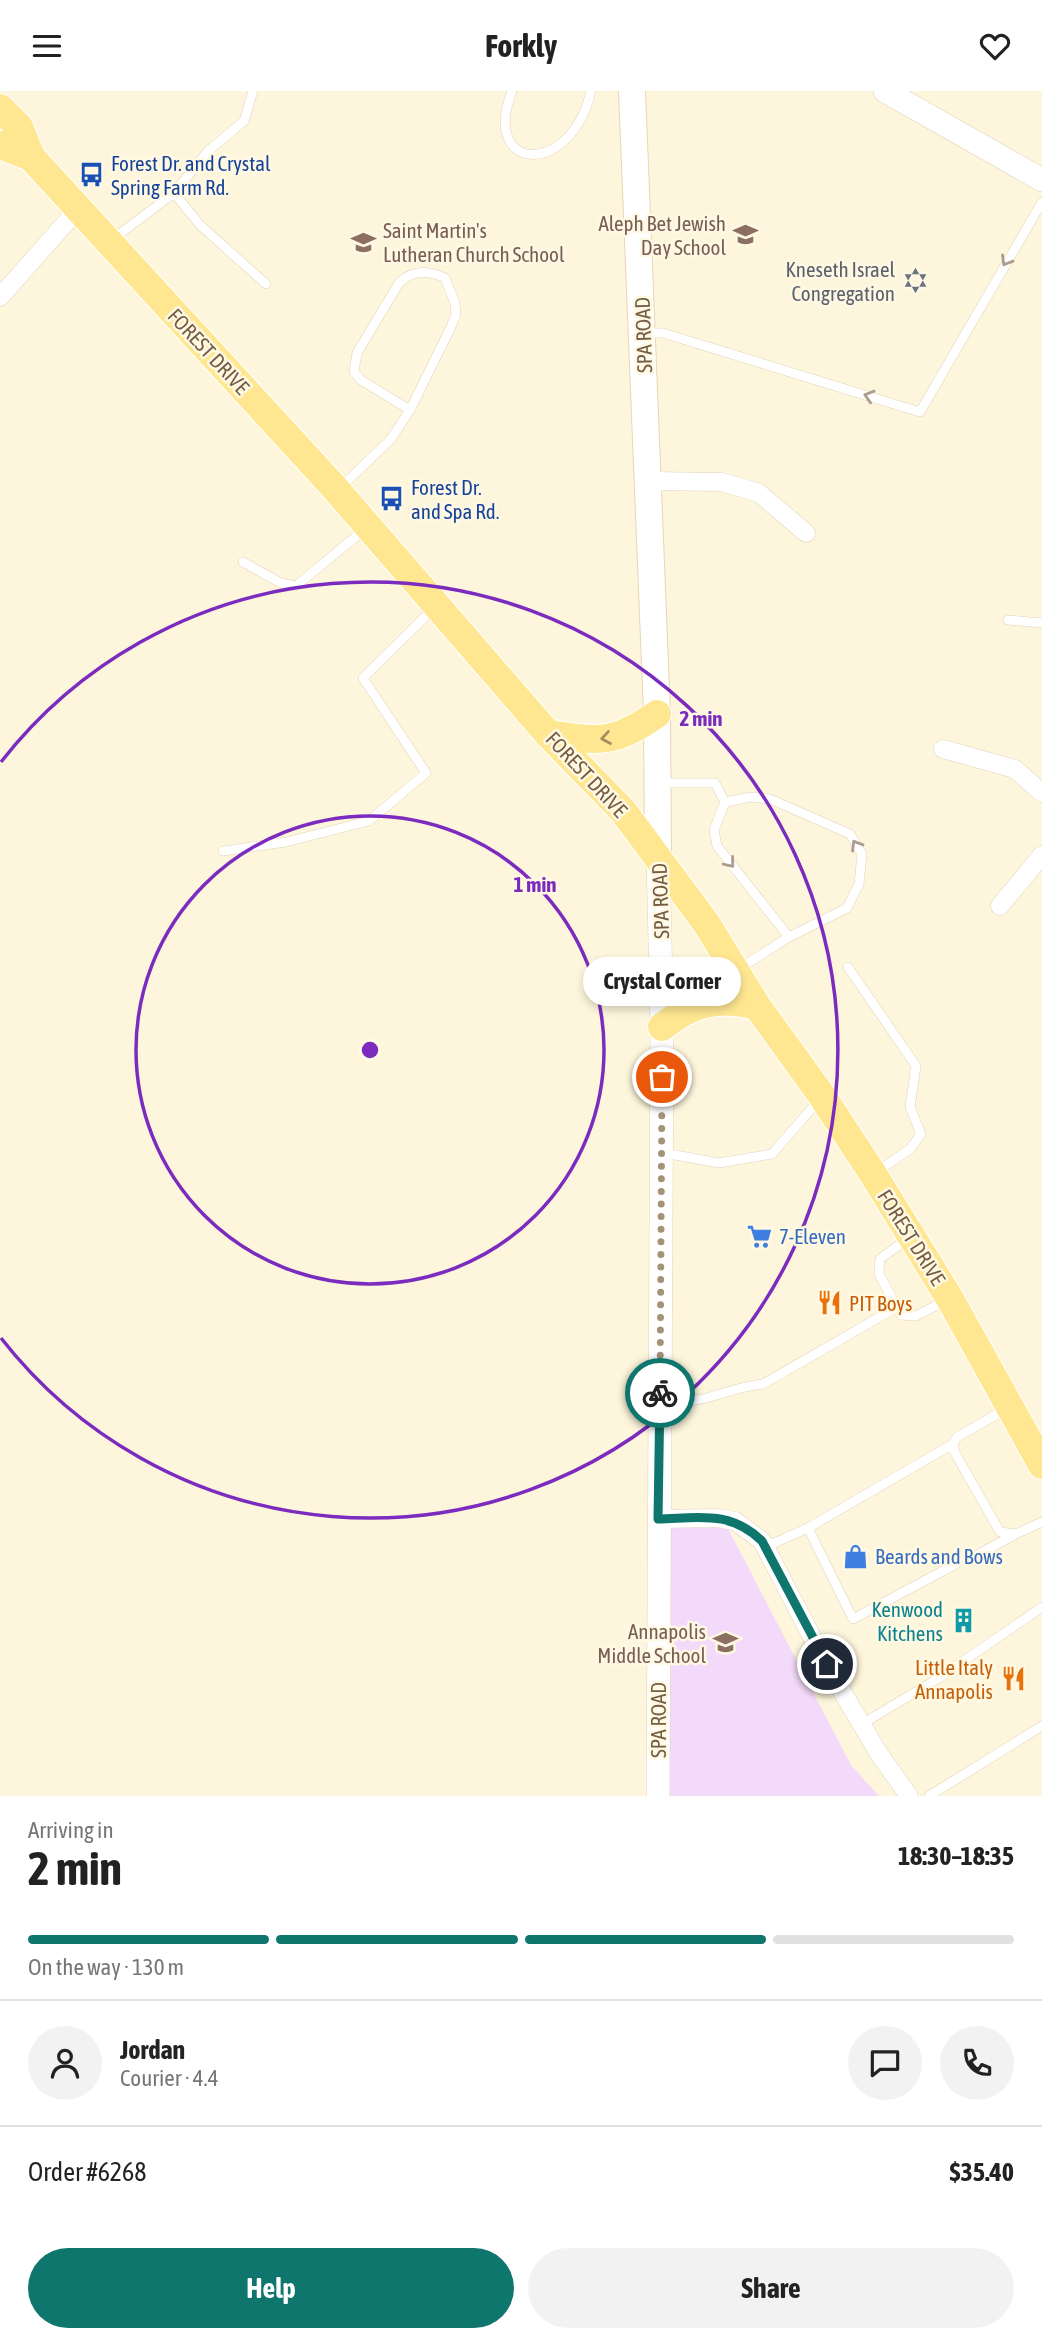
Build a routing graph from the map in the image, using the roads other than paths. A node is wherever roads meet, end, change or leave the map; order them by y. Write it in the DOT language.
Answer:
graph roads {
  1 [pos="253,91"];
  2 [pos="512,91"];
  3 [pos="591,91"];
  4 [pos="632,91"];
  5 [pos="892,93"];
  6 [pos="0,108"];
  7 [pos="0,145"];
  8 [pos="31,157"];
  9 [pos="1042,180"];
  10 [pos="174,193"];
  11 [pos="1042,202"];
  12 [pos="78,209"];
  13 [pos="108,243"];
  14 [pos="267,284"];
  15 [pos="0,297"];
  16 [pos="643,334"];
  17 [pos="410,410"];
  18 [pos="649,481"];
  19 [pos="337,491"];
  20 [pos="369,526"];
  21 [pos="806,533"];
  22 [pos="243,562"];
  23 [pos="437,605"];
  24 [pos="1009,620"];
  25 [pos="1042,622"];
  26 [pos="657,714"];
  27 [pos="548,734"];
  28 [pos="943,749"];
  29 [pos="659,783"];
  30 [pos="1042,793"];
  31 [pos="725,802"];
  32 [pos="223,851"];
  33 [pos="1042,855"];
  34 [pos="658,856"];
  35 [pos="1000,906"];
  36 [pos="789,937"];
  37 [pos="848,967"];
  38 [pos="736,971"];
  39 [pos="757,1006"];
  40 [pos="662,1027"];
  41 [pos="822,1096"];
  42 [pos="661,1152"];
  43 [pos="873,1174"];
  44 [pos="912,1235"];
  45 [pos="950,1299"];
  46 [pos="897,1307"];
  47 [pos="660,1398"];
  48 [pos="1011,1406"];
  49 [pos="953,1444"];
  50 [pos="1042,1465"];
  51 [pos="658,1519"];
  52 [pos="1042,1522"];
  53 [pos="808,1528"];
  54 [pos="1016,1534"];
  55 [pos="765,1547"];
  56 [pos="975,1556"];
  57 [pos="956,1564"];
  58 [pos="1042,1607"];
  59 [pos="862,1724"];
  60 [pos="1042,1727"];
  61 [pos="658,1796"];
  62 [pos="909,1796"];
  63 [pos="929,1796"];
  1 -- 10 [label="lane"];
  2 -- 3 [label="lane"];
  4 -- 16 [label="main road, SPA ROAD"];
  5 -- 9 [label="street"];
  6 -- 8 [label="main road, FOREST DRIVE"];
  7 -- 8 [label="main road, FOREST DRIVE"];
  8 -- 12 [label="main road, FOREST DRIVE"];
  10 -- 13 [label="lane"];
  10 -- 14 [label="lane"];
  11 -- 16 [label="lane, one-way"];
  12 -- 13 [label="main road, FOREST DRIVE"];
  12 -- 15 [label="street"];
  13 -- 19 [label="main road, FOREST DRIVE"];
  16 -- 18 [label="main road, SPA ROAD"];
  17 -- 17 [label="lane"];
  17 -- 19 [label="lane"];
  18 -- 21 [label="street"];
  18 -- 26 [label="main road, SPA ROAD"];
  19 -- 20 [label="main road, FOREST DRIVE"];
  20 -- 22 [label="lane"];
  20 -- 23 [label="main road, FOREST DRIVE"];
  23 -- 27 [label="main road, FOREST DRIVE"];
  23 -- 32 [label="lane"];
  24 -- 25 [label="lane"];
  26 -- 27 [label="main road, one-way"];
  26 -- 29 [label="main road, SPA ROAD"];
  27 -- 34 [label="main road, FOREST DRIVE"];
  28 -- 30 [label="street"];
  29 -- 31 [label="lane"];
  29 -- 34 [label="main road, SPA ROAD"];
  31 -- 36 [label="lane, one-way"];
  36 -- 31 [label="lane, one-way"];
  33 -- 35 [label="street"];
  34 -- 38 [label="main road, FOREST DRIVE"];
  34 -- 40 [label="street, SPA ROAD"];
  36 -- 38 [label="lane"];
  37 -- 43 [label="lane"];
  38 -- 39 [label="main road, FOREST DRIVE"];
  39 -- 40 [label="main road"];
  39 -- 41 [label="main road, FOREST DRIVE"];
  40 -- 42 [label="street, SPA ROAD"];
  41 -- 42 [label="lane"];
  41 -- 43 [label="main road, FOREST DRIVE"];
  42 -- 47 [label="street, SPA ROAD"];
  43 -- 44 [label="main road, FOREST DRIVE"];
  44 -- 45 [label="main road, FOREST DRIVE"];
  44 -- 46 [label="lane"];
  45 -- 46 [label="lane"];
  45 -- 48 [label="main road, FOREST DRIVE"];
  46 -- 47 [label="lane"];
  47 -- 51 [label="street, SPA ROAD"];
  48 -- 49 [label="lane"];
  48 -- 50 [label="main road, FOREST DRIVE"];
  49 -- 53 [label="lane"];
  49 -- 54 [label="lane"];
  51 -- 55 [label="street"];
  51 -- 61 [label="street, SPA ROAD"];
  52 -- 54 [label="lane"];
  53 -- 55 [label="lane"];
  53 -- 57 [label="lane"];
  54 -- 56 [label="lane"];
  55 -- 59 [label="street"];
  58 -- 59 [label="lane"];
  59 -- 62 [label="street"];
  60 -- 63 [label="lane"];
}
